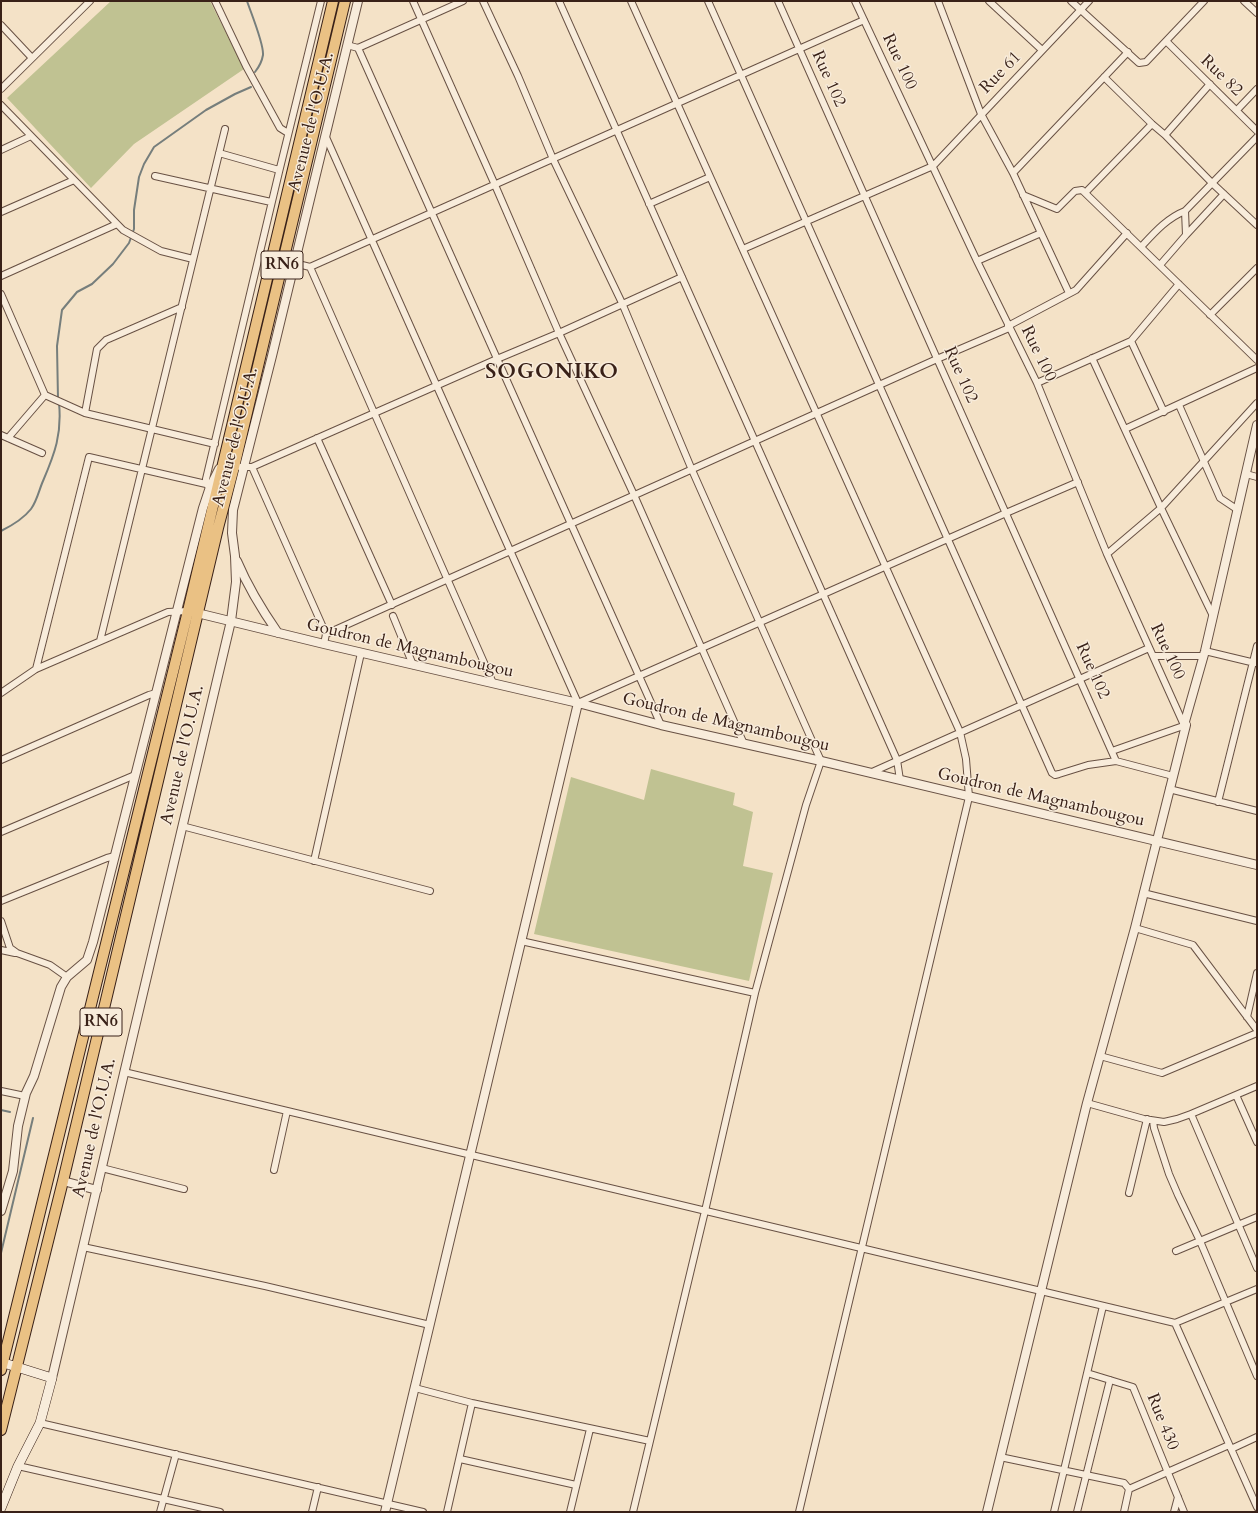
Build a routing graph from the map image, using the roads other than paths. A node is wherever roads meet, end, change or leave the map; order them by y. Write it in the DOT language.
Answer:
graph roads {
  1 [pos="80,1"];
  2 [pos="90,1"];
  3 [pos="215,1"];
  4 [pos="321,1"];
  5 [pos="333,1"];
  6 [pos="345,1"];
  7 [pos="358,1"];
  8 [pos="413,1"];
  9 [pos="463,1"];
  10 [pos="483,1"];
  11 [pos="559,1"];
  12 [pos="631,1"];
  13 [pos="708,1"];
  14 [pos="778,1"];
  15 [pos="855,1"];
  16 [pos="938,1"];
  17 [pos="989,1"];
  18 [pos="1071,1"];
  19 [pos="1090,1"];
  20 [pos="1204,1"];
  21 [pos="1244,1"];
  22 [pos="85,6"];
  23 [pos="1081,10"];
  24 [pos="1257,13"];
  25 [pos="422,20"];
  26 [pos="864,20"];
  27 [pos="1,25"];
  28 [pos="1166,41"];
  29 [pos="347,45"];
  30 [pos="358,48"];
  31 [pos="799,49"];
  32 [pos="1042,50"];
  33 [pos="1128,52"];
  34 [pos="32,58"];
  35 [pos="741,75"];
  36 [pos="1104,77"];
  37 [pos="1210,84"];
  38 [pos="1,89"];
  39 [pos="1257,89"];
  40 [pos="677,104"];
  41 [pos="1,105"];
  42 [pos="1237,110"];
  43 [pos="981,114"];
  44 [pos="1152,124"];
  45 [pos="225,128"];
  46 [pos="616,130"];
  47 [pos="1257,131"];
  48 [pos="288,133"];
  49 [pos="326,135"];
  50 [pos="1165,135"];
  51 [pos="31,136"];
  52 [pos="1257,137"];
  53 [pos="1,150"];
  54 [pos="219,153"];
  55 [pos="553,159"];
  56 [pos="933,166"];
  57 [pos="279,170"];
  58 [pos="1013,173"];
  59 [pos="155,176"];
  60 [pos="710,177"];
  61 [pos="74,180"];
  62 [pos="1212,183"];
  63 [pos="495,185"];
  64 [pos="211,187"];
  65 [pos="1085,193"];
  66 [pos="1224,194"];
  67 [pos="864,195"];
  68 [pos="1023,195"];
  69 [pos="271,202"];
  70 [pos="649,204"];
  71 [pos="1185,211"];
  72 [pos="1,212"];
  73 [pos="432,213"];
  74 [pos="806,221"];
  75 [pos="117,224"];
  76 [pos="1257,225"];
  77 [pos="1041,233"];
  78 [pos="1127,234"];
  79 [pos="1186,235"];
  80 [pos="372,240"];
  81 [pos="1141,247"];
  82 [pos="743,249"];
  83 [pos="193,259"];
  84 [pos="977,261"];
  85 [pos="294,263"];
  86 [pos="1160,265"];
  87 [pos="310,267"];
  88 [pos="1257,268"];
  89 [pos="1,276"];
  90 [pos="682,276"];
  91 [pos="1179,284"];
  92 [pos="1069,293"];
  93 [pos="1,294"];
  94 [pos="622,303"];
  95 [pos="182,307"];
  96 [pos="1210,315"];
  97 [pos="1009,327"];
  98 [pos="559,333"];
  99 [pos="1131,341"];
  100 [pos="1092,358"];
  101 [pos="497,359"];
  102 [pos="937,359"];
  103 [pos="1257,360"];
  104 [pos="1257,368"];
  105 [pos="1037,383"];
  106 [pos="437,385"];
  107 [pos="879,385"];
  108 [pos="45,395"];
  109 [pos="1257,403"];
  110 [pos="1179,405"];
  111 [pos="1164,412"];
  112 [pos="86,413"];
  113 [pos="374,413"];
  114 [pos="816,413"];
  115 [pos="1257,425"];
  116 [pos="152,429"];
  117 [pos="1125,429"];
  118 [pos="1,435"];
  119 [pos="8,438"];
  120 [pos="318,438"];
  121 [pos="755,441"];
  122 [pos="215,444"];
  123 [pos="42,452"];
  124 [pos="1203,461"];
  125 [pos="222,462"];
  126 [pos="239,467"];
  127 [pos="252,468"];
  128 [pos="142,470"];
  129 [pos="692,470"];
  130 [pos="1246,474"];
  131 [pos="1257,477"];
  132 [pos="1078,482"];
  133 [pos="208,486"];
  134 [pos="634,496"];
  135 [pos="1161,508"];
  136 [pos="1238,510"];
  137 [pos="1006,513"];
  138 [pos="571,524"];
  139 [pos="947,539"];
  140 [pos="511,551"];
  141 [pos="1107,554"];
  142 [pos="235,556"];
  143 [pos="886,566"];
  144 [pos="447,580"];
  145 [pos="823,594"];
  146 [pos="392,605"];
  147 [pos="177,611"];
  148 [pos="192,612"];
  149 [pos="393,616"];
  150 [pos="1213,616"];
  151 [pos="231,621"];
  152 [pos="760,622"];
  153 [pos="278,633"];
  154 [pos="326,634"];
  155 [pos="100,641"];
  156 [pos="324,644"];
  157 [pos="1257,646"];
  158 [pos="702,648"];
  159 [pos="1149,648"];
  160 [pos="361,653"];
  161 [pos="1204,653"];
  162 [pos="1153,656"];
  163 [pos="1255,663"];
  164 [pos="413,665"];
  165 [pos="36,669"];
  166 [pos="639,676"];
  167 [pos="1080,678"];
  168 [pos="493,683"];
  169 [pos="1,693"];
  170 [pos="156,693"];
  171 [pos="578,703"];
  172 [pos="1021,704"];
  173 [pos="661,724"];
  174 [pos="1185,725"];
  175 [pos="960,732"];
  176 [pos="744,744"];
  177 [pos="1112,751"];
  178 [pos="1,760"];
  179 [pos="897,760"];
  180 [pos="821,761"];
  181 [pos="1116,761"];
  182 [pos="870,773"];
  183 [pos="135,775"];
  184 [pos="1173,776"];
  185 [pos="900,780"];
  186 [pos="1169,789"];
  187 [pos="969,797"];
  188 [pos="1218,802"];
  189 [pos="1257,810"];
  190 [pos="182,826"];
  191 [pos="1,832"];
  192 [pos="1156,841"];
  193 [pos="115,856"];
  194 [pos="314,861"];
  195 [pos="1257,865"];
  196 [pos="430,891"];
  197 [pos="1143,893"];
  198 [pos="1,901"];
  199 [pos="1,921"];
  200 [pos="1257,921"];
  201 [pos="1135,928"];
  202 [pos="522,941"];
  203 [pos="1,950"];
  204 [pos="17,953"];
  205 [pos="1257,974"];
  206 [pos="67,977"];
  207 [pos="755,992"];
  208 [pos="1247,1017"];
  209 [pos="1257,1032"];
  210 [pos="1100,1056"];
  211 [pos="124,1072"];
  212 [pos="1257,1086"];
  213 [pos="1,1091"];
  214 [pos="1236,1095"];
  215 [pos="25,1096"];
  216 [pos="1088,1103"];
  217 [pos="287,1111"];
  218 [pos="1191,1114"];
  219 [pos="1150,1120"];
  220 [pos="1257,1142"];
  221 [pos="470,1154"];
  222 [pos="102,1168"];
  223 [pos="274,1170"];
  224 [pos="63,1181"];
  225 [pos="184,1188"];
  226 [pos="96,1190"];
  227 [pos="1129,1193"];
  228 [pos="1,1210"];
  229 [pos="705,1211"];
  230 [pos="1257,1217"];
  231 [pos="1238,1225"];
  232 [pos="1200,1241"];
  233 [pos="83,1247"];
  234 [pos="861,1248"];
  235 [pos="1176,1251"];
  236 [pos="1257,1268"];
  237 [pos="1257,1289"];
  238 [pos="1041,1291"];
  239 [pos="1226,1302"];
  240 [pos="1103,1306"];
  241 [pos="1175,1323"];
  242 [pos="430,1325"];
  243 [pos="2,1364"];
  244 [pos="17,1367"];
  245 [pos="1087,1373"];
  246 [pos="1257,1376"];
  247 [pos="52,1378"];
  248 [pos="1110,1380"];
  249 [pos="415,1388"];
  250 [pos="472,1403"];
  251 [pos="40,1423"];
  252 [pos="590,1429"];
  253 [pos="1,1430"];
  254 [pos="1257,1437"];
  255 [pos="650,1442"];
  256 [pos="1230,1447"];
  257 [pos="176,1454"];
  258 [pos="1000,1457"];
  259 [pos="460,1459"];
  260 [pos="18,1466"];
  261 [pos="1064,1470"];
  262 [pos="1167,1472"];
  263 [pos="1086,1474"];
  264 [pos="576,1485"];
  265 [pos="318,1488"];
  266 [pos="1129,1489"];
  267 [pos="1178,1497"];
  268 [pos="163,1500"];
  269 [pos="1257,1507"];
  270 [pos="1,1508"];
  271 [pos="386,1508"];
  272 [pos="160,1512"];
  273 [pos="220,1512"];
  274 [pos="312,1512"];
  275 [pos="423,1512"];
  276 [pos="447,1512"];
  277 [pos="570,1512"];
  278 [pos="633,1512"];
  279 [pos="799,1512"];
  280 [pos="987,1512"];
  281 [pos="1054,1512"];
  282 [pos="1077,1512"];
  283 [pos="1124,1512"];
  284 [pos="1174,1512"];
  285 [pos="1184,1512"];
  1 -- 22 [label="street"];
  2 -- 22 [label="street"];
  3 -- 48 [label="street"];
  4 -- 48 [label="street, Avenue de l'O.U.A."];
  5 -- 125 [label="highway, Avenue de l'O.U.A. / RN6"];
  6 -- 126 [label="highway, Avenue de l'O.U.A. / RN6"];
  7 -- 29 [label="street, Avenue de l'O.U.A."];
  8 -- 25 [label="street"];
  9 -- 25 [label="street"];
  10 -- 55 [label="street"];
  11 -- 46 [label="street"];
  12 -- 40 [label="street"];
  13 -- 35 [label="street"];
  14 -- 31 [label="street, Rue 102"];
  15 -- 26 [label="street, Rue 100"];
  16 -- 43 [label="street"];
  17 -- 32 [label="street"];
  18 -- 23 [label="street"];
  19 -- 23 [label="street, Rue 61"];
  20 -- 28 [label="street"];
  21 -- 24 [label="street"];
  22 -- 34 [label="street"];
  23 -- 32 [label="street, Rue 61"];
  23 -- 33 [label="street"];
  25 -- 30 [label="street"];
  25 -- 63 [label="street"];
  26 -- 31 [label="street"];
  26 -- 56 [label="street, Rue 100"];
  27 -- 34 [label="street"];
  28 -- 33 [label="street"];
  28 -- 37 [label="street, Rue 82"];
  29 -- 30 [label="street"];
  29 -- 49 [label="street, Avenue de l'O.U.A."];
  30 -- 73 [label="street"];
  31 -- 35 [label="street"];
  31 -- 67 [label="street, Rue 102"];
  32 -- 43 [label="street, Rue 61"];
  33 -- 36 [label="street"];
  34 -- 38 [label="street"];
  35 -- 40 [label="street"];
  35 -- 74 [label="street"];
  36 -- 44 [label="street"];
  36 -- 58 [label="street"];
  37 -- 42 [label="street, Rue 82"];
  37 -- 50 [label="street"];
  39 -- 42 [label="street"];
  40 -- 46 [label="street"];
  40 -- 60 [label="street"];
  41 -- 51 [label="street"];
  42 -- 47 [label="street, Rue 82"];
  43 -- 56 [label="street, Rue 61"];
  43 -- 58 [label="street"];
  44 -- 50 [label="street"];
  44 -- 65 [label="street"];
  45 -- 54 [label="street"];
  46 -- 55 [label="street"];
  46 -- 70 [label="street"];
  48 -- 57 [label="street, Avenue de l'O.U.A."];
  49 -- 80 [label="street"];
  49 -- 85 [label="street, Avenue de l'O.U.A."];
  50 -- 62 [label="street"];
  51 -- 53 [label="street"];
  51 -- 61 [label="street"];
  52 -- 62 [label="street"];
  54 -- 57 [label="street"];
  54 -- 64 [label="street"];
  55 -- 63 [label="street"];
  55 -- 94 [label="street"];
  56 -- 67 [label="street"];
  56 -- 84 [label="street, Rue 100"];
  57 -- 69 [label="street, Avenue de l'O.U.A."];
  58 -- 68 [label="street"];
  59 -- 64 [label="street"];
  60 -- 70 [label="street"];
  60 -- 82 [label="street"];
  61 -- 72 [label="street"];
  61 -- 75 [label="street"];
  62 -- 66 [label="street"];
  62 -- 71 [label="street"];
  63 -- 73 [label="street"];
  63 -- 98 [label="street"];
  64 -- 69 [label="street"];
  64 -- 83 [label="street"];
  65 -- 68 [label="street"];
  65 -- 78 [label="street"];
  66 -- 76 [label="street"];
  66 -- 79 [label="street"];
  67 -- 74 [label="street"];
  67 -- 102 [label="street, Rue 102"];
  68 -- 77 [label="street"];
  69 -- 122 [label="street, Avenue de l'O.U.A."];
  70 -- 90 [label="street"];
  71 -- 79 [label="street"];
  71 -- 81 [label="street"];
  73 -- 80 [label="street"];
  73 -- 101 [label="street"];
  74 -- 82 [label="street"];
  74 -- 107 [label="street"];
  75 -- 83 [label="street"];
  75 -- 89 [label="street"];
  77 -- 84 [label="street"];
  77 -- 92 [label="street"];
  78 -- 81 [label="street"];
  78 -- 92 [label="street"];
  79 -- 86 [label="street"];
  80 -- 87 [label="street"];
  80 -- 106 [label="street"];
  81 -- 86 [label="street"];
  82 -- 114 [label="street"];
  83 -- 95 [label="street"];
  84 -- 97 [label="street, Rue 100"];
  85 -- 87 [label="street"];
  85 -- 126 [label="street, Avenue de l'O.U.A."];
  86 -- 91 [label="street"];
  87 -- 113 [label="street"];
  88 -- 96 [label="street"];
  90 -- 94 [label="street"];
  90 -- 121 [label="street"];
  91 -- 96 [label="street"];
  91 -- 99 [label="street"];
  92 -- 97 [label="street"];
  93 -- 108 [label="street"];
  94 -- 98 [label="street"];
  94 -- 129 [label="street"];
  95 -- 112 [label="street"];
  95 -- 116 [label="street"];
  96 -- 103 [label="street"];
  97 -- 102 [label="street"];
  97 -- 105 [label="street, Rue 100"];
  98 -- 101 [label="street"];
  98 -- 134 [label="street"];
  99 -- 100 [label="street"];
  99 -- 111 [label="street"];
  100 -- 105 [label="street"];
  100 -- 117 [label="street"];
  101 -- 106 [label="street"];
  101 -- 138 [label="street"];
  102 -- 107 [label="street"];
  102 -- 137 [label="street, Rue 102"];
  104 -- 110 [label="street"];
  105 -- 132 [label="street, Rue 100"];
  106 -- 113 [label="street"];
  106 -- 140 [label="street"];
  107 -- 114 [label="street"];
  107 -- 139 [label="street"];
  108 -- 112 [label="street"];
  108 -- 119 [label="street"];
  109 -- 124 [label="street"];
  110 -- 111 [label="street"];
  110 -- 124 [label="street"];
  111 -- 117 [label="street"];
  112 -- 116 [label="street"];
  113 -- 120 [label="street"];
  113 -- 144 [label="street"];
  114 -- 121 [label="street"];
  114 -- 143 [label="street"];
  115 -- 130 [label="street"];
  116 -- 122 [label="street"];
  116 -- 128 [label="street"];
  117 -- 135 [label="street"];
  118 -- 119 [label="street"];
  119 -- 123 [label="street"];
  120 -- 127 [label="street"];
  120 -- 146 [label="street"];
  121 -- 129 [label="street"];
  121 -- 145 [label="street"];
  122 -- 133 [label="street, Avenue de l'O.U.A."];
  124 -- 135 [label="street"];
  124 -- 136 [label="street"];
  125 -- 133 [label="street"];
  125 -- 148 [label="highway, Avenue de l'O.U.A. / RN6"];
  126 -- 127 [label="street"];
  126 -- 142 [label="street, Avenue de l'O.U.A."];
  126 -- 148 [label="highway, Avenue de l'O.U.A. / RN6"];
  127 -- 154 [label="street"];
  128 -- 133 [label="street"];
  128 -- 155 [label="street"];
  128 -- 165 [label="street"];
  129 -- 134 [label="street"];
  129 -- 152 [label="street"];
  130 -- 131 [label="street"];
  130 -- 136 [label="street"];
  132 -- 137 [label="street"];
  132 -- 141 [label="street, Rue 100"];
  133 -- 147 [label="street, Avenue de l'O.U.A."];
  134 -- 138 [label="street"];
  134 -- 158 [label="street"];
  135 -- 141 [label="street"];
  135 -- 150 [label="street"];
  136 -- 150 [label="street"];
  137 -- 139 [label="street"];
  137 -- 167 [label="street, Rue 102"];
  138 -- 140 [label="street"];
  138 -- 166 [label="street"];
  139 -- 143 [label="street"];
  139 -- 172 [label="street"];
  140 -- 144 [label="street"];
  140 -- 171 [label="street"];
  141 -- 159 [label="street, Rue 100"];
  142 -- 151 [label="street, Avenue de l'O.U.A."];
  142 -- 153 [label="street"];
  143 -- 145 [label="street"];
  143 -- 175 [label="street"];
  144 -- 146 [label="street"];
  144 -- 168 [label="street"];
  145 -- 152 [label="street"];
  145 -- 179 [label="street"];
  146 -- 154 [label="street"];
  147 -- 148 [label="street"];
  147 -- 155 [label="street"];
  147 -- 170 [label="street, Avenue de l'O.U.A."];
  148 -- 151 [label="street, Goudron de Magnambougou"];
  148 -- 224 [label="highway, Avenue de l'O.U.A. / RN6"];
  148 -- 243 [label="highway, Avenue de l'O.U.A. / RN6"];
  149 -- 164 [label="street"];
  150 -- 161 [label="street"];
  151 -- 153 [label="street, Goudron de Magnambougou"];
  151 -- 190 [label="street, Avenue de l'O.U.A."];
  152 -- 158 [label="street"];
  152 -- 180 [label="street"];
  153 -- 156 [label="street, Goudron de Magnambougou"];
  154 -- 156 [label="street"];
  155 -- 165 [label="street"];
  156 -- 160 [label="street, Goudron de Magnambougou"];
  157 -- 163 [label="street"];
  158 -- 166 [label="street"];
  158 -- 176 [label="street"];
  159 -- 162 [label="street, Rue 100"];
  159 -- 167 [label="street"];
  160 -- 164 [label="street, Goudron de Magnambougou"];
  160 -- 194 [label="street"];
  161 -- 162 [label="street"];
  161 -- 163 [label="street"];
  161 -- 174 [label="street"];
  162 -- 174 [label="street, Rue 100"];
  163 -- 188 [label="street"];
  164 -- 168 [label="street, Goudron de Magnambougou"];
  165 -- 169 [label="street"];
  166 -- 171 [label="street"];
  166 -- 173 [label="street"];
  167 -- 172 [label="street"];
  167 -- 177 [label="street, Rue 102"];
  168 -- 171 [label="street, Goudron de Magnambougou"];
  170 -- 178 [label="street"];
  170 -- 183 [label="street, Avenue de l'O.U.A."];
  171 -- 173 [label="street, Goudron de Magnambougou"];
  171 -- 202 [label="street"];
  172 -- 175 [label="street"];
  172 -- 181 [label="street"];
  173 -- 176 [label="street, Goudron de Magnambougou"];
  174 -- 177 [label="street"];
  174 -- 184 [label="street"];
  175 -- 179 [label="street"];
  175 -- 187 [label="street"];
  176 -- 180 [label="street, Goudron de Magnambougou"];
  177 -- 181 [label="street, Rue 102"];
  179 -- 182 [label="street"];
  179 -- 185 [label="street"];
  180 -- 182 [label="street, Goudron de Magnambougou"];
  180 -- 207 [label="street"];
  181 -- 184 [label="street"];
  182 -- 185 [label="street, Goudron de Magnambougou"];
  183 -- 191 [label="street"];
  183 -- 193 [label="street, Avenue de l'O.U.A."];
  184 -- 186 [label="street"];
  185 -- 187 [label="street, Goudron de Magnambougou"];
  186 -- 188 [label="street"];
  186 -- 192 [label="street"];
  187 -- 192 [label="street, Goudron de Magnambougou"];
  187 -- 234 [label="street"];
  188 -- 189 [label="street"];
  190 -- 194 [label="street"];
  190 -- 211 [label="street, Avenue de l'O.U.A."];
  192 -- 195 [label="street, Goudron de Magnambougou"];
  192 -- 197 [label="street"];
  193 -- 198 [label="street"];
  193 -- 206 [label="street, Avenue de l'O.U.A."];
  194 -- 196 [label="street"];
  197 -- 200 [label="street"];
  197 -- 201 [label="street"];
  199 -- 204 [label="street"];
  201 -- 208 [label="street"];
  201 -- 210 [label="street"];
  202 -- 207 [label="street"];
  202 -- 221 [label="street"];
  203 -- 204 [label="street"];
  204 -- 206 [label="street"];
  205 -- 208 [label="street"];
  206 -- 215 [label="street, Avenue de l'O.U.A."];
  207 -- 229 [label="street"];
  208 -- 209 [label="street"];
  209 -- 210 [label="street"];
  210 -- 216 [label="street"];
  211 -- 217 [label="street"];
  211 -- 222 [label="street, Avenue de l'O.U.A."];
  212 -- 214 [label="street"];
  213 -- 215 [label="street"];
  214 -- 218 [label="street"];
  214 -- 220 [label="street"];
  215 -- 228 [label="street, Avenue de l'O.U.A."];
  216 -- 219 [label="street"];
  216 -- 238 [label="street"];
  217 -- 221 [label="street"];
  217 -- 223 [label="street"];
  218 -- 219 [label="street"];
  218 -- 231 [label="street"];
  219 -- 227 [label="street"];
  219 -- 232 [label="street"];
  221 -- 229 [label="street"];
  221 -- 242 [label="street"];
  222 -- 225 [label="street"];
  222 -- 226 [label="street, Avenue de l'O.U.A."];
  224 -- 226 [label="street"];
  224 -- 244 [label="highway, Avenue de l'O.U.A. / RN6"];
  226 -- 233 [label="street, Avenue de l'O.U.A."];
  229 -- 234 [label="street"];
  229 -- 255 [label="street"];
  230 -- 231 [label="street"];
  231 -- 232 [label="street"];
  231 -- 236 [label="street"];
  232 -- 235 [label="street"];
  232 -- 239 [label="street"];
  233 -- 242 [label="street"];
  233 -- 247 [label="street, Avenue de l'O.U.A."];
  234 -- 238 [label="street"];
  234 -- 279 [label="street"];
  237 -- 239 [label="street"];
  238 -- 240 [label="street"];
  238 -- 258 [label="street"];
  239 -- 241 [label="street"];
  239 -- 246 [label="street"];
  240 -- 241 [label="street"];
  240 -- 245 [label="street"];
  241 -- 256 [label="street"];
  242 -- 249 [label="street"];
  243 -- 244 [label="main road"];
  244 -- 247 [label="main road"];
  244 -- 253 [label="highway, Avenue de l'O.U.A. / RN6"];
  245 -- 248 [label="street, Rue 430"];
  245 -- 261 [label="street"];
  247 -- 251 [label="main road, Avenue de l'O.U.A."];
  248 -- 262 [label="street, Rue 430"];
  248 -- 263 [label="street"];
  249 -- 250 [label="street"];
  249 -- 271 [label="street"];
  250 -- 252 [label="street"];
  250 -- 259 [label="street"];
  251 -- 257 [label="street"];
  251 -- 260 [label="main road, Avenue de l'O.U.A."];
  252 -- 255 [label="street"];
  252 -- 264 [label="street"];
  254 -- 256 [label="street"];
  255 -- 278 [label="street"];
  256 -- 262 [label="street"];
  256 -- 269 [label="street"];
  257 -- 265 [label="street"];
  257 -- 268 [label="street"];
  258 -- 261 [label="street"];
  258 -- 280 [label="street"];
  259 -- 264 [label="street"];
  259 -- 276 [label="street"];
  260 -- 268 [label="street"];
  260 -- 270 [label="main road, Avenue de l'O.U.A."];
  261 -- 263 [label="street"];
  261 -- 281 [label="street"];
  262 -- 266 [label="street"];
  262 -- 267 [label="street, Rue 430"];
  263 -- 266 [label="street"];
  263 -- 282 [label="street"];
  264 -- 277 [label="street"];
  265 -- 271 [label="street"];
  265 -- 274 [label="street"];
  266 -- 283 [label="street"];
  267 -- 284 [label="street"];
  267 -- 285 [label="street, Rue 430"];
  268 -- 272 [label="street"];
  268 -- 273 [label="street"];
  271 -- 275 [label="street"];
}
